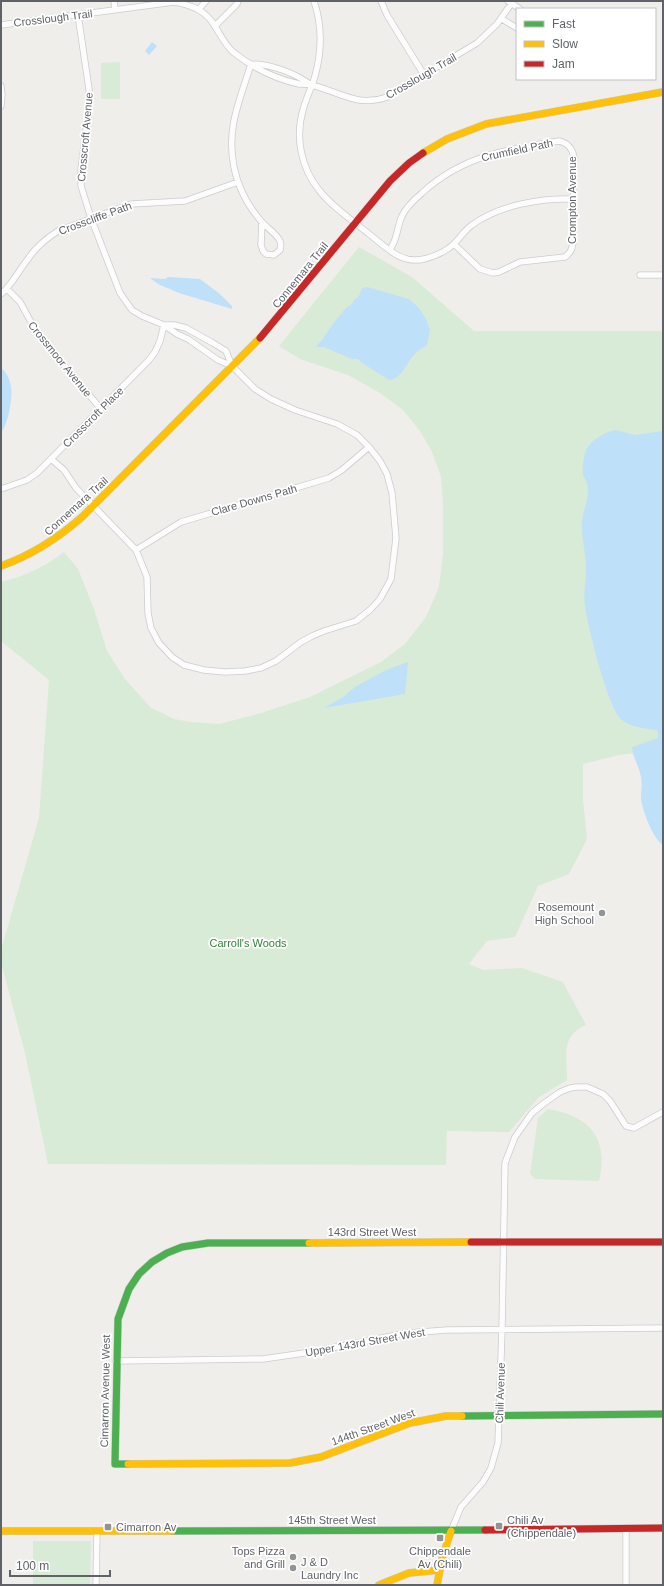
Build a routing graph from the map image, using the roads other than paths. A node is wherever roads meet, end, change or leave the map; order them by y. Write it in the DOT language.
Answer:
graph roads {
  1 [pos="114,1"];
  2 [pos="206,1"];
  3 [pos="238,1"];
  4 [pos="314,1"];
  5 [pos="381,1"];
  6 [pos="509,2"];
  7 [pos="518,8"];
  8 [pos="198,9"];
  9 [pos="115,10"];
  10 [pos="78,15"];
  11 [pos="502,19"];
  12 [pos="1,25"];
  13 [pos="215,26"];
  14 [pos="516,27"];
  15 [pos="251,64"];
  16 [pos="424,75"];
  17 [pos="311,85"];
  18 [pos="1,86"];
  19 [pos="663,92"];
  20 [pos="1,106"];
  21 [pos="569,146"];
  22 [pos="238,182"];
  23 [pos="573,199"];
  24 [pos="91,218"];
  25 [pos="262,222"];
  26 [pos="356,223"];
  27 [pos="454,244"];
  28 [pos="390,250"];
  29 [pos="640,275"];
  30 [pos="663,275"];
  31 [pos="7,289"];
  32 [pos="1,294"];
  33 [pos="164,325"];
  34 [pos="232,366"];
  35 [pos="101,409"];
  36 [pos="369,447"];
  37 [pos="51,459"];
  38 [pos="1,489"];
  39 [pos="93,507"];
  40 [pos="136,550"];
  41 [pos="1,566"];
  42 [pos="663,1112"];
  43 [pos="663,1242"];
  44 [pos="504,1243"];
  45 [pos="118,1319"];
  46 [pos="663,1328"];
  47 [pos="502,1329"];
  48 [pos="116,1361"];
  49 [pos="663,1414"];
  50 [pos="499,1416"];
  51 [pos="115,1464"];
  52 [pos="626,1528"];
  53 [pos="663,1528"];
  54 [pos="1,1531"];
  55 [pos="97,1531"];
  56 [pos="451,1531"];
  57 [pos="439,1570"];
  58 [pos="96,1585"];
  59 [pos="379,1585"];
  60 [pos="437,1585"];
  61 [pos="626,1585"];
  1 -- 9 [label="street"];
  2 -- 8 [label="street"];
  3 -- 13 [label="street"];
  4 -- 17 [label="street"];
  5 -- 16 [label="street"];
  6 -- 7 [label="street"];
  6 -- 11 [label="street, Crosslough Trail"];
  8 -- 9 [label="street, Crosslough Trail"];
  8 -- 13 [label="street, Crosslough Trail"];
  9 -- 10 [label="street, Crosslough Trail"];
  10 -- 12 [label="street, Crosslough Trail"];
  10 -- 24 [label="street, Crosscroft Avenue"];
  11 -- 14 [label="street"];
  11 -- 16 [label="street, Crosslough Trail"];
  13 -- 15 [label="street, Crosslough Trail"];
  15 -- 17 [label="street, Crosslough Trail"];
  15 -- 22 [label="street"];
  16 -- 17 [label="street, Crosslough Trail"];
  17 -- 26 [label="street"];
  18 -- 20 [label="street"];
  19 -- 26 [label="street, Connemara Trail"];
  21 -- 23 [label="street, Crompton Avenue"];
  21 -- 28 [label="street, Crumfield Path"];
  22 -- 24 [label="street, Crosscliffe Path"];
  22 -- 25 [label="street"];
  23 -- 27 [label="street"];
  23 -- 27 [label="street, Crompton Avenue"];
  24 -- 31 [label="street, Crosscliffe Path"];
  24 -- 33 [label="street, Crosscroft Avenue"];
  25 -- 25 [label="street"];
  26 -- 28 [label="street"];
  26 -- 34 [label="street, Connemara Trail"];
  27 -- 28 [label="street"];
  29 -- 30 [label="street"];
  31 -- 32 [label="street, Crosscliffe Path"];
  31 -- 35 [label="street, Crossmoor Avenue"];
  33 -- 34 [label="street, Crosscroft Avenue"];
  33 -- 34 [label="street, Crosscroft Avenue"];
  33 -- 35 [label="street, Crosscroft Place"];
  34 -- 36 [label="street"];
  34 -- 39 [label="street, Connemara Trail"];
  35 -- 37 [label="street, Crosscroft Place"];
  36 -- 40 [label="street, Clare Downs Path"];
  36 -- 40 [label="street"];
  37 -- 38 [label="street, Crosscroft Place"];
  37 -- 39 [label="street"];
  39 -- 40 [label="street"];
  39 -- 41 [label="street, Connemara Trail"];
  42 -- 44 [label="street, Chili Avenue"];
  43 -- 44 [label="street, 143rd Street West"];
  44 -- 45 [label="street, 143rd Street West"];
  44 -- 47 [label="street, Chili Avenue"];
  45 -- 48 [label="street, Cimarron Avenue West"];
  46 -- 47 [label="street, Upper 143rd Street West"];
  47 -- 48 [label="street, Upper 143rd Street West"];
  47 -- 50 [label="street, Chili Avenue"];
  48 -- 51 [label="street, Cimarron Avenue West"];
  49 -- 50 [label="street, 144th Street West"];
  50 -- 51 [label="street, 144th Street West"];
  50 -- 56 [label="street, Chili Avenue"];
  52 -- 53 [label="street, 145th Street West"];
  52 -- 56 [label="street, 145th Street West"];
  52 -- 61 [label="street"];
  54 -- 55 [label="street, 145th Street West"];
  55 -- 56 [label="street, 145th Street West"];
  55 -- 58 [label="street"];
  56 -- 57 [label="street"];
  57 -- 59 [label="street"];
  57 -- 60 [label="street"];
}
